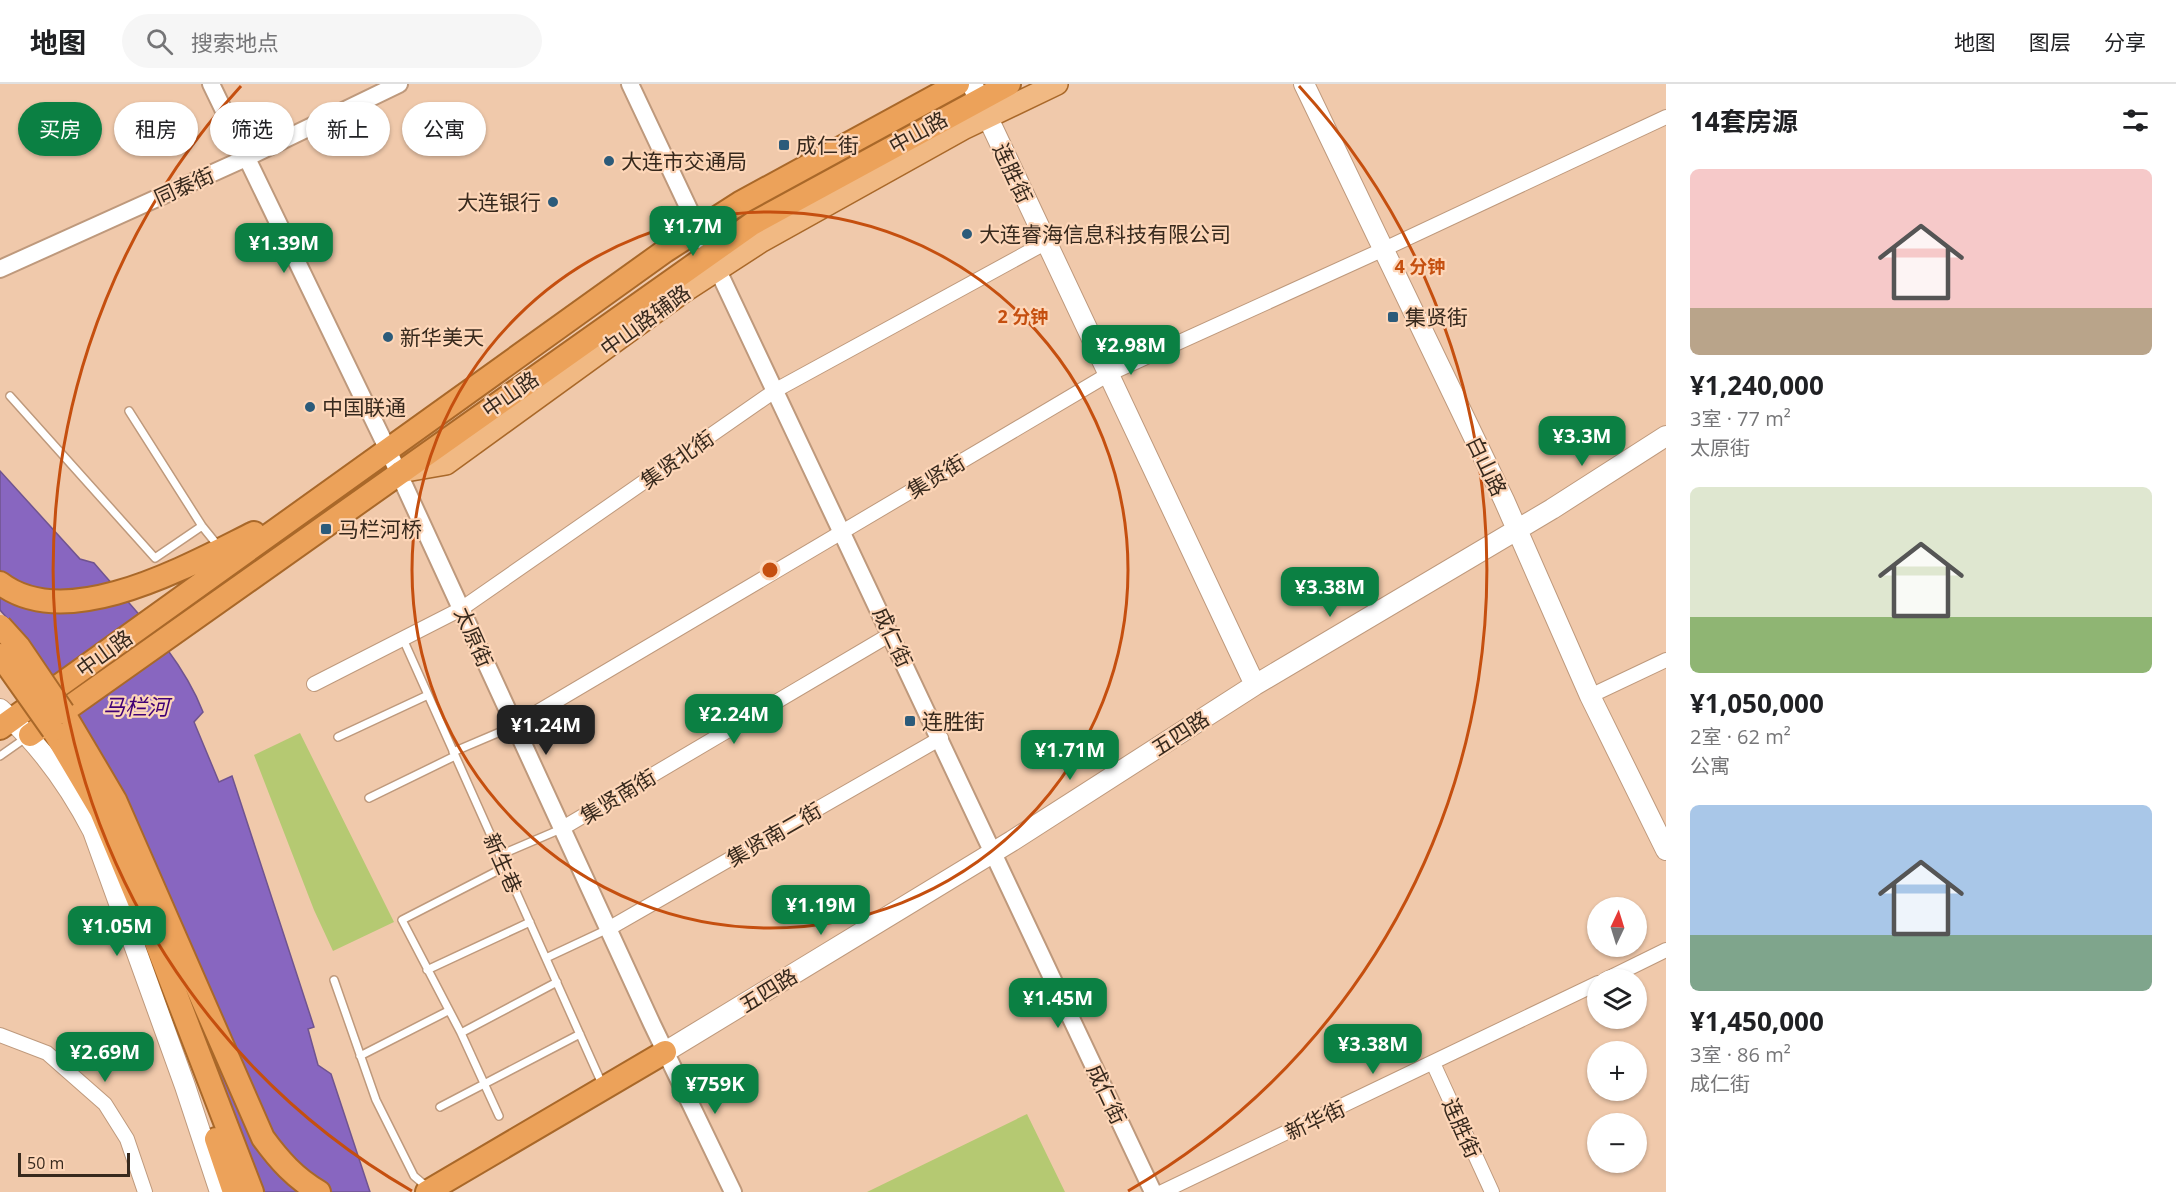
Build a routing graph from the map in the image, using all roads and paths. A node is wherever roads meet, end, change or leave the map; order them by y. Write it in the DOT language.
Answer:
graph roads {
  1 [pos="211,84"];
  2 [pos="399,84"];
  3 [pos="630,84"];
  4 [pos="958,84"];
  5 [pos="1010,84"];
  6 [pos="1057,84"];
  7 [pos="1304,84"];
  8 [pos="980,100"];
  9 [pos="1666,117"];
  10 [pos="246,158"];
  11 [pos="699,229"];
  12 [pos="1045,243"];
  13 [pos="1382,250"];
  14 [pos="714,261"];
  15 [pos="0,269"];
  16 [pos="1109,374"];
  17 [pos="776,390"];
  18 [pos="10,396"];
  19 [pos="129,411"];
  20 [pos="1666,436"];
  21 [pos="388,450"];
  22 [pos="399,473"];
  23 [pos="312,504"];
  24 [pos="202,526"];
  25 [pos="1516,529"];
  26 [pos="843,531"];
  27 [pos="220,549"];
  28 [pos="0,583"];
  29 [pos="461,609"];
  30 [pos="0,626"];
  31 [pos="891,634"];
  32 [pos="403,638"];
  33 [pos="0,656"];
  34 [pos="1666,660"];
  35 [pos="314,684"];
  36 [pos="1255,685"];
  37 [pos="428,695"];
  38 [pos="0,696"];
  39 [pos="1590,696"];
  40 [pos="4,719"];
  41 [pos="514,726"];
  42 [pos="30,735"];
  43 [pos="338,737"];
  44 [pos="941,738"];
  45 [pos="454,754"];
  46 [pos="0,756"];
  47 [pos="369,798"];
  48 [pos="561,829"];
  49 [pos="1666,850"];
  50 [pos="994,852"];
  51 [pos="500,855"];
  52 [pos="505,867"];
  53 [pos="530,922"];
  54 [pos="608,929"];
  55 [pos="157,945"];
  56 [pos="1666,950"];
  57 [pos="546,958"];
  58 [pos="1627,969"];
  59 [pos="427,970"];
  60 [pos="334,980"];
  61 [pos="557,982"];
  62 [pos="1587,988"];
  63 [pos="448,1011"];
  64 [pos="461,1032"];
  65 [pos="580,1034"];
  66 [pos="0,1035"];
  67 [pos="665,1052"];
  68 [pos="360,1056"];
  69 [pos="1433,1063"];
  70 [pos="484,1085"];
  71 [pos="604,1088"];
  72 [pos="440,1107"];
  73 [pos="499,1116"];
  74 [pos="430,1191"];
  75 [pos="145,1192"];
  76 [pos="220,1192"];
  77 [pos="234,1192"];
  78 [pos="252,1192"];
  79 [pos="319,1192"];
  80 [pos="733,1192"];
  81 [pos="1153,1192"];
  82 [pos="1162,1192"];
  83 [pos="1492,1192"];
  1 -- 10 [label="street, 太原街"];
  2 -- 10 [label="street, 同泰街"];
  3 -- 11 [label="street, 成仁街"];
  4 -- 11 [label="highway, 中山路"];
  5 -- 8 [label="highway, 中山路"];
  6 -- 8 [label="main road"];
  7 -- 13 [label="main road, 白山路"];
  8 -- 12 [label="main road, 连胜街"];
  8 -- 14 [label="highway, 中山路"];
  9 -- 13 [label="street, 集贤街"];
  10 -- 15 [label="street, 同泰街"];
  10 -- 21 [label="street, 太原街"];
  11 -- 14 [label="street, 成仁街"];
  11 -- 21 [label="highway, 中山路"];
  12 -- 16 [label="main road, 连胜街"];
  12 -- 17 [label="street, 集贤北街"];
  13 -- 16 [label="street, 集贤街"];
  13 -- 25 [label="main road, 白山路"];
  14 -- 17 [label="street, 成仁街"];
  14 -- 22 [label="highway, 中山路"];
  16 -- 26 [label="street, 集贤街"];
  16 -- 36 [label="main road, 连胜街"];
  17 -- 26 [label="street, 成仁街"];
  17 -- 29 [label="street, 集贤北街"];
  18 -- 24 [label="lane"];
  19 -- 24 [label="lane"];
  20 -- 25 [label="main road, 五四路"];
  21 -- 22 [label="street, 太原街"];
  21 -- 23 [label="highway, 中山路"];
  22 -- 29 [label="street, 太原街"];
  22 -- 42 [label="highway, 中山路"];
  23 -- 27 [label="highway"];
  23 -- 40 [label="highway, 中山路"];
  24 -- 27 [label="lane"];
  25 -- 36 [label="main road, 五四路"];
  25 -- 39 [label="main road, 白山路"];
  26 -- 31 [label="street, 成仁街"];
  26 -- 41 [label="street, 集贤街"];
  27 -- 28 [label="highway"];
  29 -- 32 [label="street, 集贤北街"];
  29 -- 41 [label="street, 太原街"];
  30 -- 79 [label="highway, bridge"];
  31 -- 44 [label="street, 成仁街"];
  31 -- 48 [label="street, 集贤南街"];
  32 -- 35 [label="street, 集贤北街"];
  32 -- 37 [label="lane, 新生巷"];
  33 -- 55 [label="highway, bridge"];
  34 -- 39 [label="street"];
  36 -- 50 [label="main road, 五四路"];
  37 -- 43 [label="lane"];
  37 -- 45 [label="lane, 新生巷"];
  38 -- 40 [label="main road"];
  39 -- 49 [label="main road, 白山路"];
  40 -- 42 [label="main road"];
  41 -- 45 [label="lane"];
  41 -- 48 [label="street, 太原街"];
  42 -- 46 [label="lane"];
  42 -- 76 [label="main road"];
  44 -- 50 [label="street, 成仁街"];
  44 -- 54 [label="street, 集贤南二街"];
  45 -- 47 [label="lane"];
  45 -- 51 [label="lane, 新生巷"];
  48 -- 51 [label="lane"];
  48 -- 54 [label="street, 太原街"];
  50 -- 67 [label="main road, 五四路"];
  50 -- 81 [label="street, 成仁街"];
  51 -- 52 [label="lane, 新生巷"];
  52 -- 53 [label="lane, 新生巷"];
  52 -- 59 [label="lane"];
  53 -- 57 [label="lane, 新生巷"];
  53 -- 59 [label="lane"];
  54 -- 57 [label="lane"];
  54 -- 67 [label="street, 太原街"];
  55 -- 77 [label="highway"];
  55 -- 78 [label="highway"];
  56 -- 58 [label="street"];
  57 -- 61 [label="lane, 新生巷"];
  59 -- 63 [label="lane"];
  60 -- 68 [label="lane"];
  61 -- 64 [label="lane"];
  61 -- 65 [label="lane, 新生巷"];
  62 -- 69 [label="street, 新华街"];
  63 -- 64 [label="lane"];
  63 -- 68 [label="lane"];
  64 -- 70 [label="lane"];
  65 -- 70 [label="lane"];
  65 -- 71 [label="lane, 新生巷"];
  66 -- 75 [label="street"];
  67 -- 71 [label="highway"];
  67 -- 80 [label="street, 太原街"];
  68 -- 74 [label="lane"];
  69 -- 82 [label="street, 新华街"];
  69 -- 83 [label="street, 连胜街"];
  70 -- 72 [label="lane"];
  70 -- 73 [label="lane"];
  71 -- 74 [label="highway"];
}
